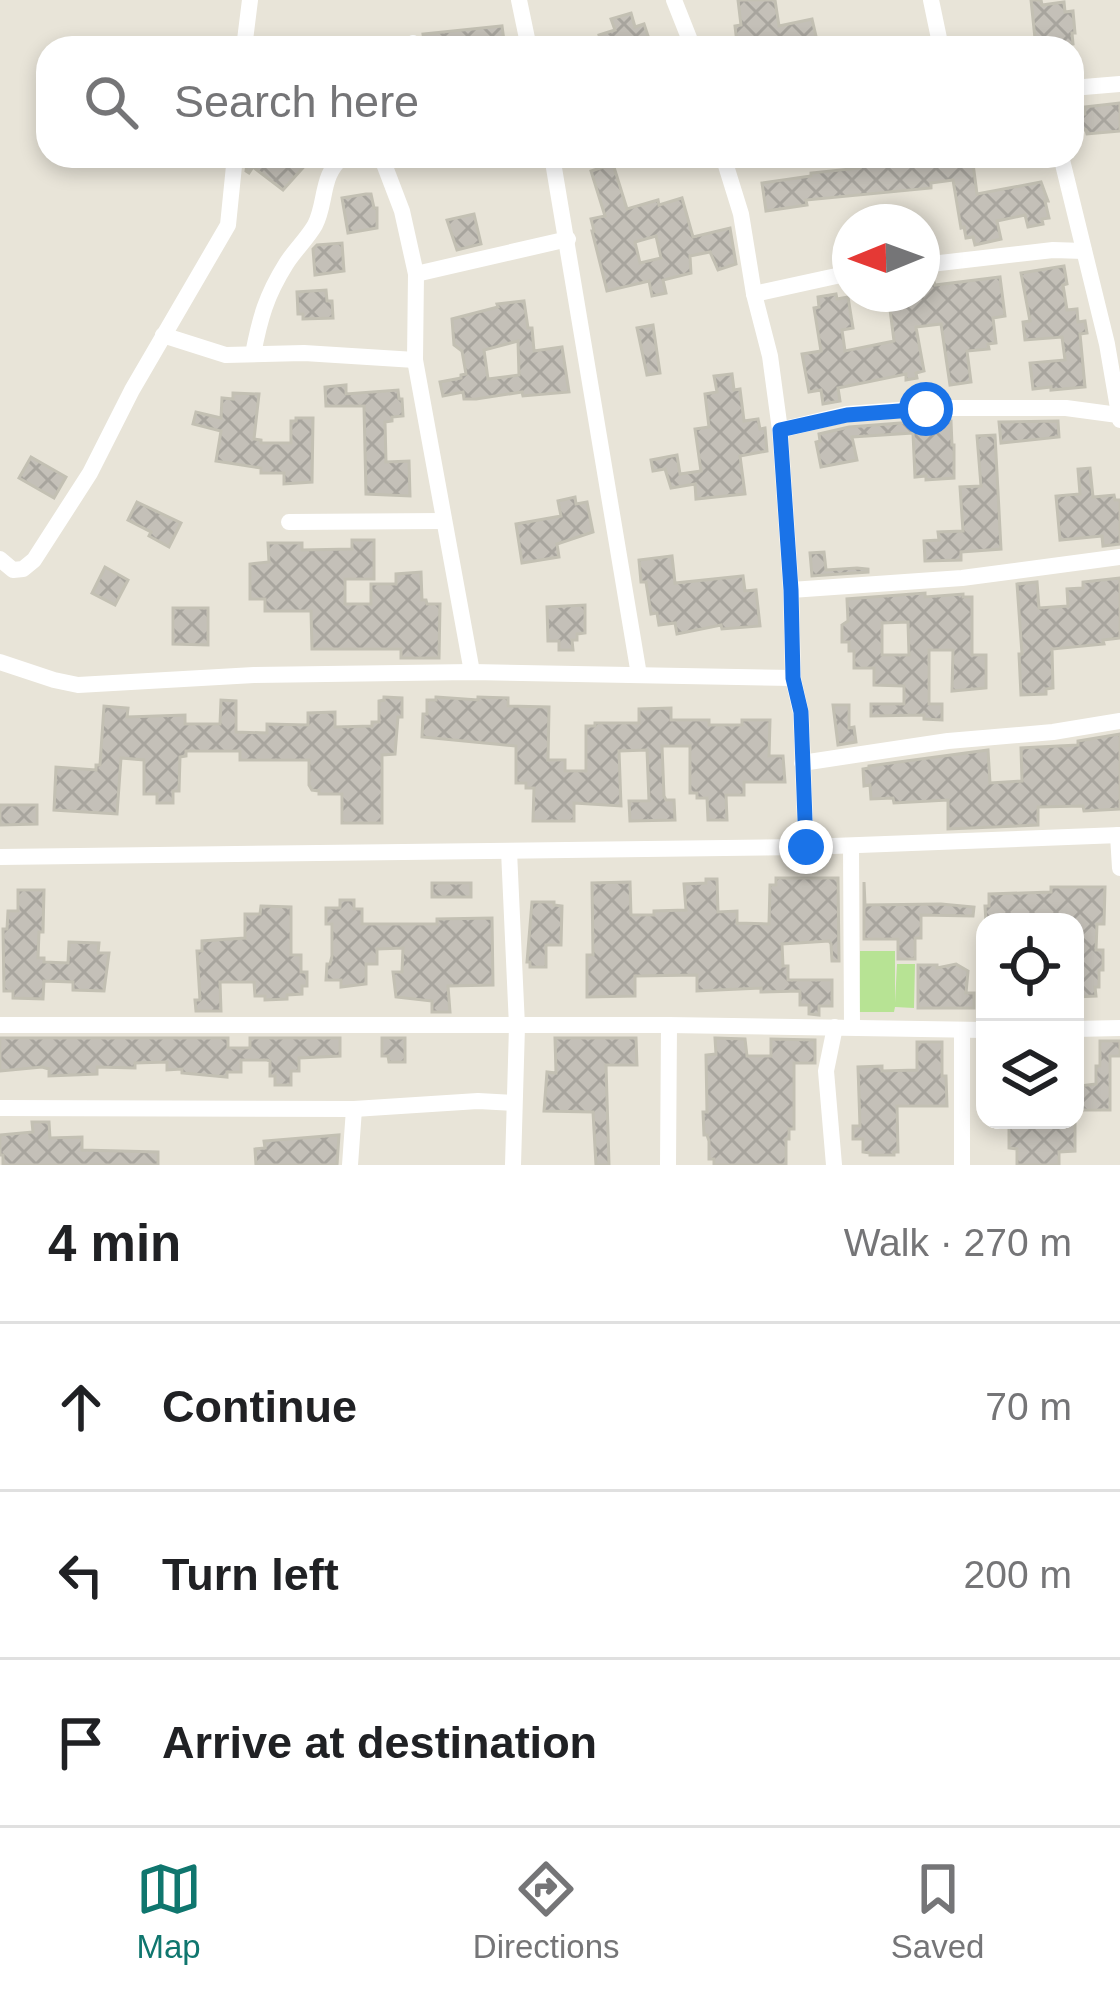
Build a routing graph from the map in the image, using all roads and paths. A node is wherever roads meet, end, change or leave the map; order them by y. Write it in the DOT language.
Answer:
graph roads {
  1 [pos="250,0"];
  2 [pos="519,0"];
  3 [pos="674,0"];
  4 [pos="931,0"];
  5 [pos="246,36"];
  6 [pos="526,36"];
  7 [pos="688,36"];
  8 [pos="938,36"];
  9 [pos="1120,84"];
  10 [pos="1084,87"];
  11 [pos="234,168"];
  12 [pos="332,168"];
  13 [pos="386,168"];
  14 [pos="554,168"];
  15 [pos="727,168"];
  16 [pos="1064,168"];
  17 [pos="568,239"];
  18 [pos="1084,251"];
  19 [pos="940,263"];
  20 [pos="416,274"];
  21 [pos="832,277"];
  22 [pos="754,294"];
  23 [pos="164,335"];
  24 [pos="253,354"];
  25 [pos="415,360"];
  26 [pos="1119,417"];
  27 [pos="780,430"];
  28 [pos="442,521"];
  29 [pos="290,522"];
  30 [pos="1120,557"];
  31 [pos="0,559"];
  32 [pos="791,590"];
  33 [pos="0,662"];
  34 [pos="472,672"];
  35 [pos="639,675"];
  36 [pos="793,678"];
  37 [pos="1120,722"];
  38 [pos="802,763"];
  39 [pos="1119,835"];
  40 [pos="851,846"];
  41 [pos="806,847"];
  42 [pos="509,851"];
  43 [pos="0,857"];
  44 [pos="1120,868"];
  45 [pos="0,1025"];
  46 [pos="669,1025"];
  47 [pos="517,1026"];
  48 [pos="844,1026"];
  49 [pos="1120,1028"];
  50 [pos="1084,1029"];
  51 [pos="962,1030"];
  52 [pos="976,1030"];
  53 [pos="513,1103"];
  54 [pos="0,1108"];
  55 [pos="354,1108"];
  56 [pos="350,1165"];
  57 [pos="514,1165"];
  58 [pos="668,1165"];
  59 [pos="834,1165"];
  60 [pos="962,1165"];
  1 -- 5 [label="street"];
  2 -- 6 [label="street"];
  3 -- 7 [label="street"];
  4 -- 8 [label="street"];
  9 -- 10 [label="street"];
  11 -- 23 [label="street"];
  12 -- 24 [label="street"];
  13 -- 20 [label="street"];
  14 -- 17 [label="street"];
  15 -- 22 [label="street"];
  16 -- 18 [label="street"];
  17 -- 20 [label="street"];
  17 -- 35 [label="street"];
  18 -- 19 [label="street"];
  18 -- 26 [label="street"];
  20 -- 25 [label="street"];
  21 -- 22 [label="street"];
  22 -- 27 [label="street"];
  23 -- 24 [label="street"];
  23 -- 31 [label="street"];
  24 -- 25 [label="street"];
  25 -- 28 [label="street"];
  26 -- 27 [label="street"];
  27 -- 32 [label="street"];
  28 -- 29 [label="street"];
  28 -- 34 [label="street"];
  30 -- 32 [label="street"];
  32 -- 36 [label="street"];
  33 -- 34 [label="street"];
  34 -- 35 [label="street"];
  35 -- 36 [label="street"];
  36 -- 38 [label="street"];
  37 -- 38 [label="street"];
  38 -- 41 [label="street"];
  39 -- 40 [label="street"];
  39 -- 44 [label="street"];
  40 -- 41 [label="street"];
  40 -- 48 [label="street"];
  41 -- 42 [label="street"];
  42 -- 43 [label="street"];
  42 -- 47 [label="street"];
  45 -- 47 [label="street"];
  46 -- 47 [label="street"];
  46 -- 48 [label="street"];
  46 -- 58 [label="street"];
  47 -- 53 [label="street"];
  48 -- 51 [label="street"];
  48 -- 59 [label="street"];
  49 -- 50 [label="street"];
  51 -- 52 [label="street"];
  51 -- 60 [label="street"];
  53 -- 55 [label="street"];
  53 -- 57 [label="street"];
  54 -- 55 [label="street"];
  55 -- 56 [label="street"];
}
